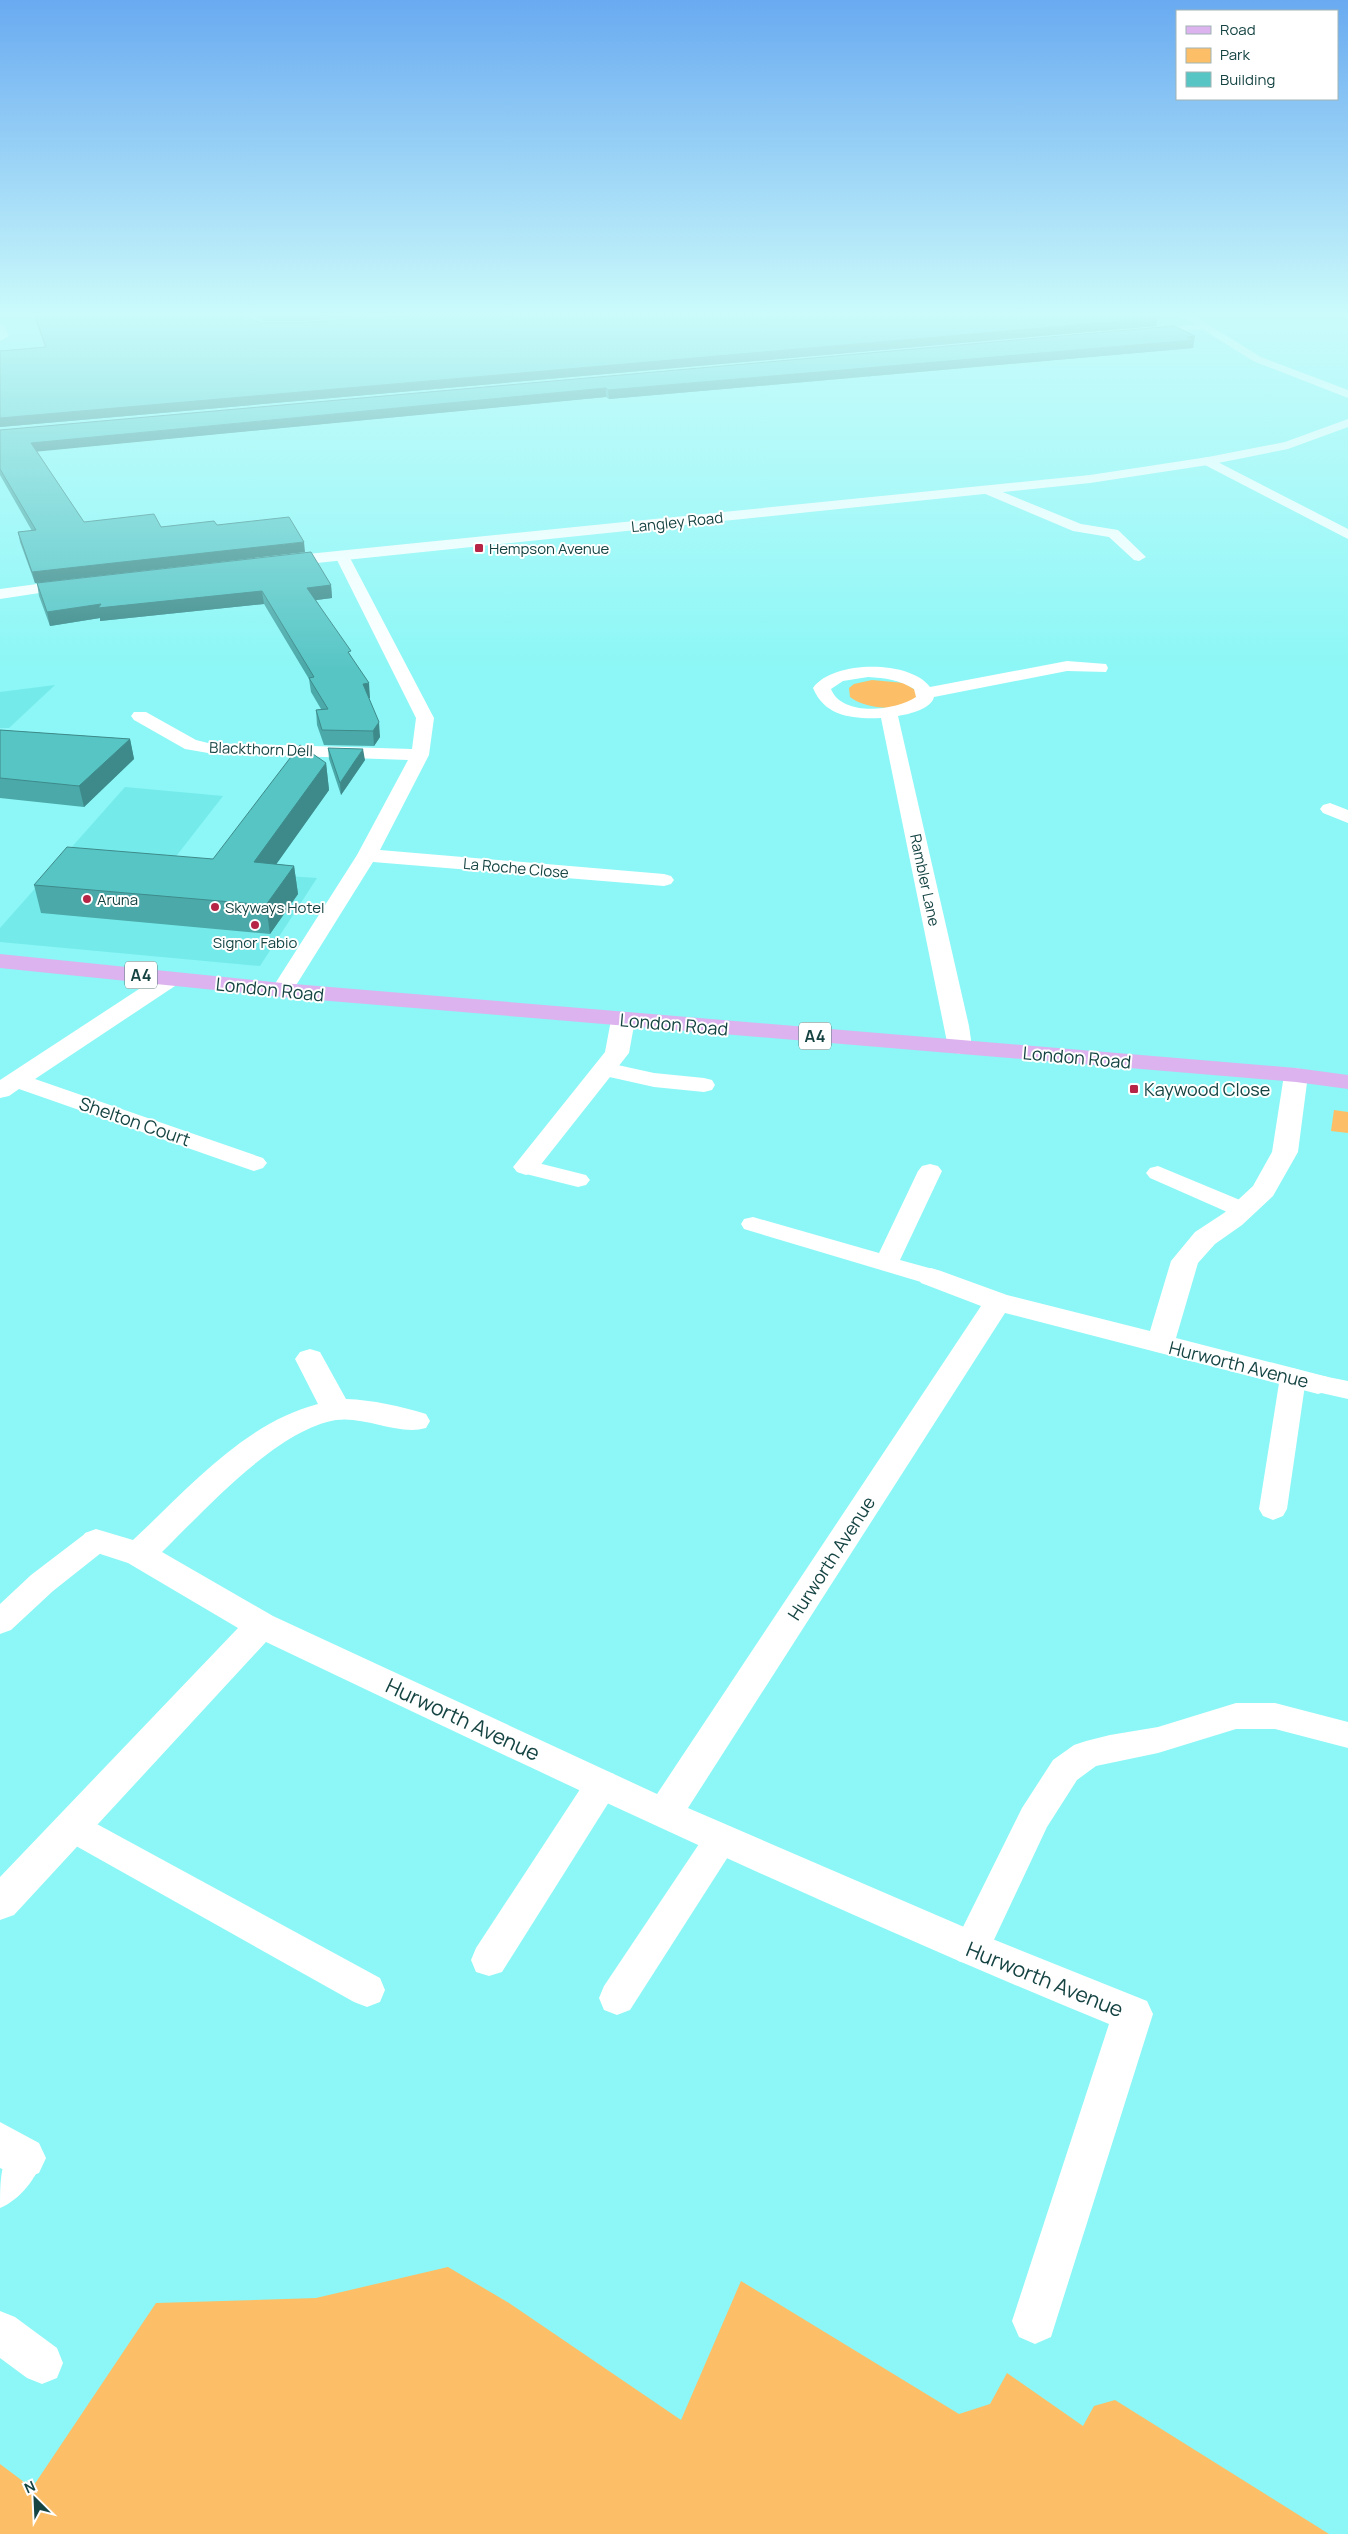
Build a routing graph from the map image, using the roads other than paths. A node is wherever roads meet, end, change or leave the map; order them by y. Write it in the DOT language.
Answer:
graph roads {
  1 [pos="1323,432"];
  2 [pos="1208,461"];
  3 [pos="988,490"];
  4 [pos="1348,535"];
  5 [pos="342,556"];
  6 [pos="1139,557"];
  7 [pos="264,564"];
  8 [pos="90,582"];
  9 [pos="0,594"];
  10 [pos="1100,668"];
  11 [pos="926,693"];
  12 [pos="889,713"];
  13 [pos="140,716"];
  14 [pos="420,755"];
  15 [pos="1330,809"];
  16 [pos="1348,817"];
  17 [pos="367,855"];
  18 [pos="664,880"];
  19 [pos="0,960"];
  20 [pos="170,979"];
  21 [pos="282,990"];
  22 [pos="622,1020"];
  23 [pos="960,1047"];
  24 [pos="604,1069"];
  25 [pos="1296,1075"];
  26 [pos="1348,1082"];
  27 [pos="8,1085"];
  28 [pos="704,1085"];
  29 [pos="254,1163"];
  30 [pos="526,1167"];
  31 [pos="930,1171"];
  32 [pos="1158,1174"];
  33 [pos="578,1180"];
  34 [pos="1243,1210"];
  35 [pos="753,1224"];
  36 [pos="886,1264"];
  37 [pos="932,1277"];
  38 [pos="998,1302"];
  39 [pos="1160,1344"];
  40 [pos="310,1359"];
  41 [pos="1305,1380"];
  42 [pos="1348,1390"];
  43 [pos="336,1409"];
  44 [pos="415,1421"];
  45 [pos="1273,1509"];
  46 [pos="96,1541"];
  47 [pos="139,1554"];
  48 [pos="0,1622"];
  49 [pos="262,1625"];
  50 [pos="1348,1735"];
  51 [pos="602,1784"];
  52 [pos="664,1814"];
  53 [pos="72,1827"];
  54 [pos="721,1839"];
  55 [pos="0,1903"];
  56 [pos="971,1949"];
  57 [pos="489,1960"];
  58 [pos="367,1990"];
  59 [pos="617,1998"];
  60 [pos="1036,2321"];
  61 [pos="0,2332"];
  62 [pos="42,2363"];
  1 -- 2 [label="street, Langley Road"];
  2 -- 3 [label="street, Langley Road"];
  2 -- 4 [label="street"];
  3 -- 5 [label="street, Langley Road"];
  3 -- 6 [label="street"];
  5 -- 7 [label="street, Langley Road"];
  5 -- 14 [label="street"];
  8 -- 9 [label="street"];
  10 -- 11 [label="street"];
  11 -- 12 [label="street"];
  11 -- 12 [label="street"];
  12 -- 23 [label="street, Rambler Lane"];
  13 -- 14 [label="street, Blackthorn Dell"];
  14 -- 17 [label="street"];
  15 -- 16 [label="street"];
  17 -- 18 [label="street, La Roche Close"];
  17 -- 21 [label="street"];
  19 -- 20 [label="main road, London Road / A4"];
  20 -- 21 [label="main road, London Road / A4"];
  20 -- 27 [label="street"];
  21 -- 22 [label="main road, London Road / A4"];
  22 -- 23 [label="main road, London Road / A4"];
  22 -- 24 [label="street"];
  23 -- 25 [label="main road, London Road / A4"];
  24 -- 28 [label="lane"];
  24 -- 30 [label="street"];
  25 -- 26 [label="main road, London Road / A4"];
  25 -- 34 [label="street, Hurworth Avenue"];
  27 -- 29 [label="street, Shelton Court"];
  30 -- 33 [label="lane"];
  31 -- 36 [label="lane"];
  32 -- 34 [label="lane"];
  34 -- 39 [label="street, Hurworth Avenue"];
  35 -- 36 [label="lane"];
  36 -- 37 [label="lane"];
  37 -- 38 [label="street, Hurworth Avenue"];
  38 -- 39 [label="street, Hurworth Avenue"];
  38 -- 52 [label="street, Hurworth Avenue"];
  39 -- 41 [label="street, Hurworth Avenue"];
  40 -- 43 [label="street"];
  41 -- 42 [label="lane"];
  41 -- 45 [label="lane"];
  43 -- 44 [label="street"];
  43 -- 47 [label="street"];
  46 -- 47 [label="street, Hurworth Avenue"];
  46 -- 48 [label="lane"];
  47 -- 49 [label="street, Hurworth Avenue"];
  49 -- 51 [label="street, Hurworth Avenue"];
  49 -- 53 [label="street"];
  50 -- 56 [label="lane"];
  51 -- 52 [label="street, Hurworth Avenue"];
  51 -- 57 [label="lane"];
  52 -- 54 [label="street, Hurworth Avenue"];
  53 -- 55 [label="street"];
  53 -- 58 [label="lane"];
  54 -- 56 [label="street, Hurworth Avenue"];
  54 -- 59 [label="lane"];
  56 -- 60 [label="street, Hurworth Avenue"];
  61 -- 62 [label="lane"];
}
